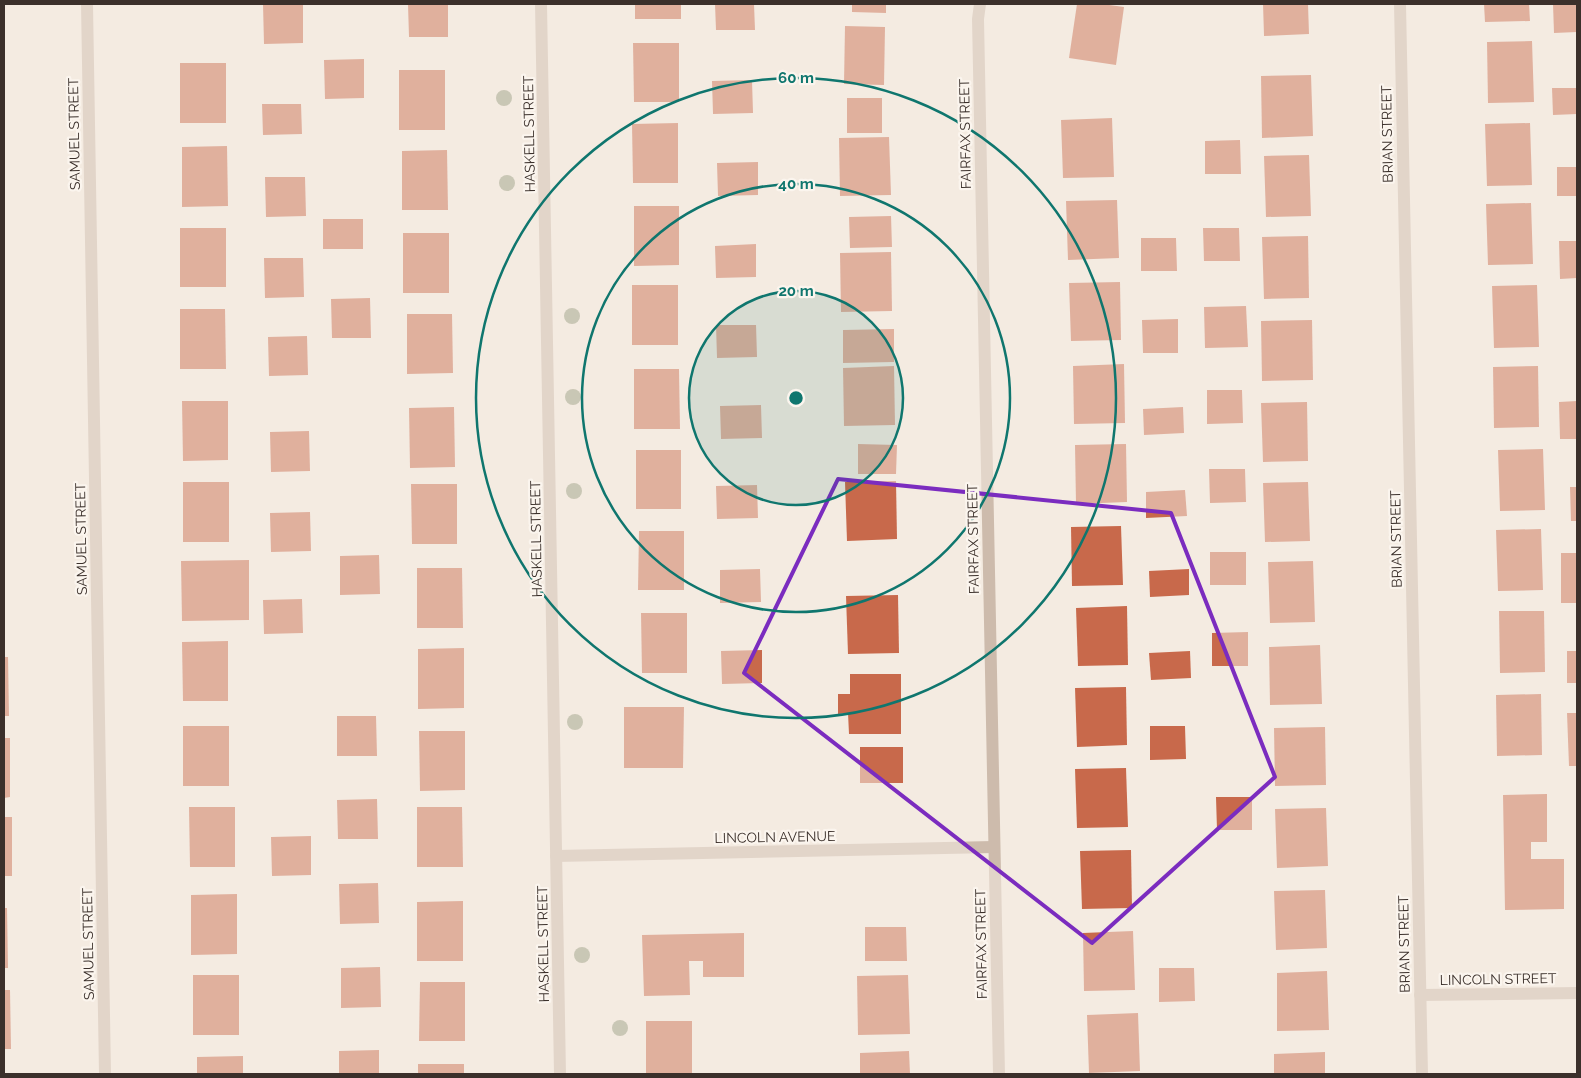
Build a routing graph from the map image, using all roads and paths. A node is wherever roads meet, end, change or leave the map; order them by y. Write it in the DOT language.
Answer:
graph roads {
  1 [pos="87,4"];
  2 [pos="541,4"];
  3 [pos="980,4"];
  4 [pos="1400,4"];
  5 [pos="994,847"];
  6 [pos="556,856"];
  7 [pos="1577,992"];
  8 [pos="1420,995"];
  9 [pos="106,1074"];
  10 [pos="560,1074"];
  11 [pos="999,1074"];
  12 [pos="1422,1074"];
  1 -- 9 [label="street, SAMUEL STREET"];
  2 -- 6 [label="street, HASKELL STREET"];
  3 -- 5 [label="street, FAIRFAX STREET"];
  4 -- 8 [label="street, BRIAN STREET"];
  5 -- 6 [label="street, LINCOLN AVENUE"];
  5 -- 11 [label="street, FAIRFAX STREET"];
  6 -- 10 [label="street, HASKELL STREET"];
  7 -- 8 [label="street, LINCOLN STREET"];
  8 -- 12 [label="street, BRIAN STREET"];
}
